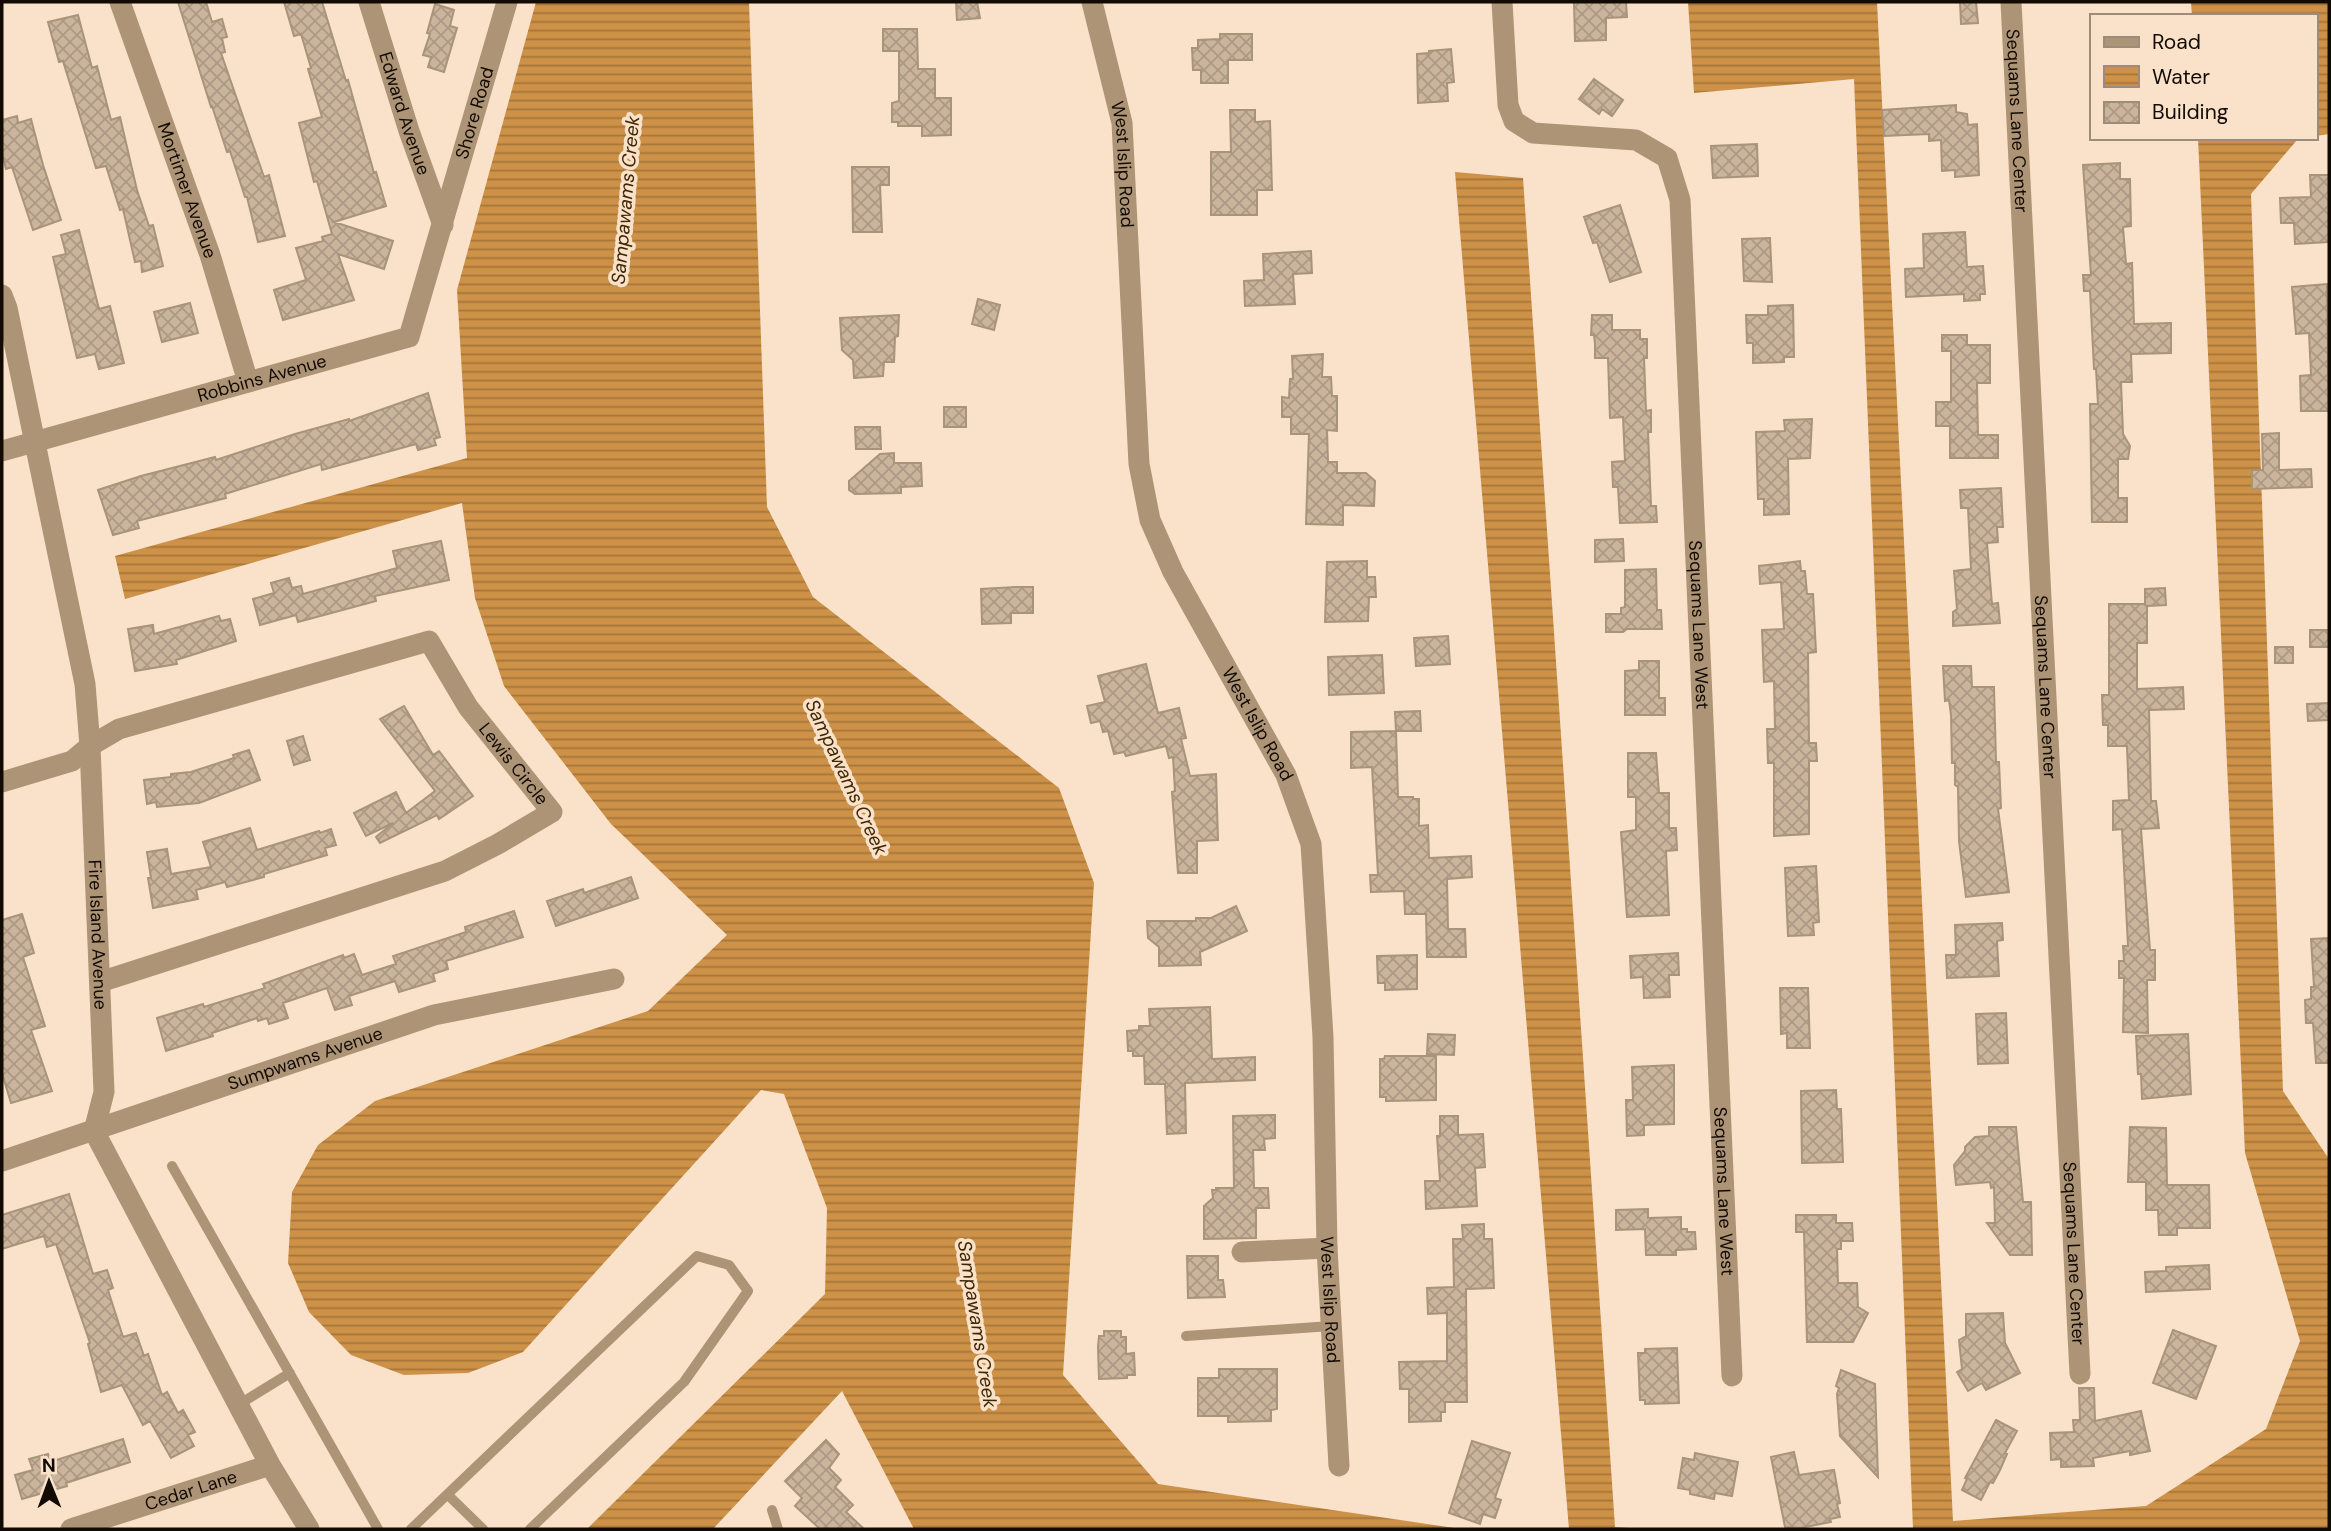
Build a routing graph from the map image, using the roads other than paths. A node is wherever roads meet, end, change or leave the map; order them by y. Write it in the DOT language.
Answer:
graph roads {
  1 [pos="120,2"];
  2 [pos="369,2"];
  3 [pos="507,2"];
  4 [pos="1092,2"];
  5 [pos="1502,2"];
  6 [pos="2011,2"];
  7 [pos="443,225"];
  8 [pos="2,295"];
  9 [pos="248,382"];
  10 [pos="34,442"];
  11 [pos="2,451"];
  12 [pos="90,746"];
  13 [pos="2,782"];
  14 [pos="614,979"];
  15 [pos="100,982"];
  16 [pos="94,1131"];
  17 [pos="2,1161"];
  18 [pos="172,1166"];
  19 [pos="1327,1248"];
  20 [pos="1242,1252"];
  21 [pos="1331,1326"];
  22 [pos="1186,1336"];
  23 [pos="290,1373"];
  24 [pos="2080,1374"];
  25 [pos="1732,1376"];
  26 [pos="238,1405"];
  27 [pos="270,1465"];
  28 [pos="1339,1466"];
  29 [pos="447,1495"];
  30 [pos="772,1510"];
  31 [pos="71,1529"];
  32 [pos="309,1529"];
  33 [pos="378,1529"];
  34 [pos="411,1529"];
  35 [pos="483,1529"];
  36 [pos="530,1529"];
  37 [pos="779,1529"];
  1 -- 9 [label="street, Mortimer Avenue"];
  2 -- 7 [label="street, Edward Avenue"];
  3 -- 7 [label="street, Shore Road"];
  4 -- 19 [label="street, West Islip Road"];
  5 -- 25 [label="street, Sequams Lane West"];
  6 -- 24 [label="street, Sequams Lane Center"];
  7 -- 9 [label="street, Robbins Avenue"];
  8 -- 10 [label="street, Fire Island Avenue"];
  9 -- 10 [label="street, Robbins Avenue"];
  10 -- 11 [label="street, Robbins Avenue"];
  10 -- 12 [label="street, Fire Island Avenue"];
  12 -- 13 [label="street"];
  12 -- 15 [label="street, Fire Island Avenue"];
  12 -- 15 [label="street, Lewis Circle"];
  14 -- 16 [label="street, Sumpwams Avenue"];
  15 -- 16 [label="street, Fire Island Avenue"];
  16 -- 17 [label="street, Sumpwams Avenue"];
  16 -- 26 [label="street"];
  18 -- 23 [label="lane"];
  19 -- 20 [label="street"];
  19 -- 21 [label="street, West Islip Road"];
  21 -- 22 [label="lane"];
  21 -- 28 [label="street, West Islip Road"];
  23 -- 26 [label="lane"];
  23 -- 33 [label="lane"];
  26 -- 27 [label="street"];
  27 -- 31 [label="street, Cedar Lane"];
  27 -- 32 [label="street"];
  29 -- 34 [label="lane"];
  29 -- 35 [label="lane"];
  29 -- 36 [label="lane"];
  30 -- 37 [label="lane"];
}
